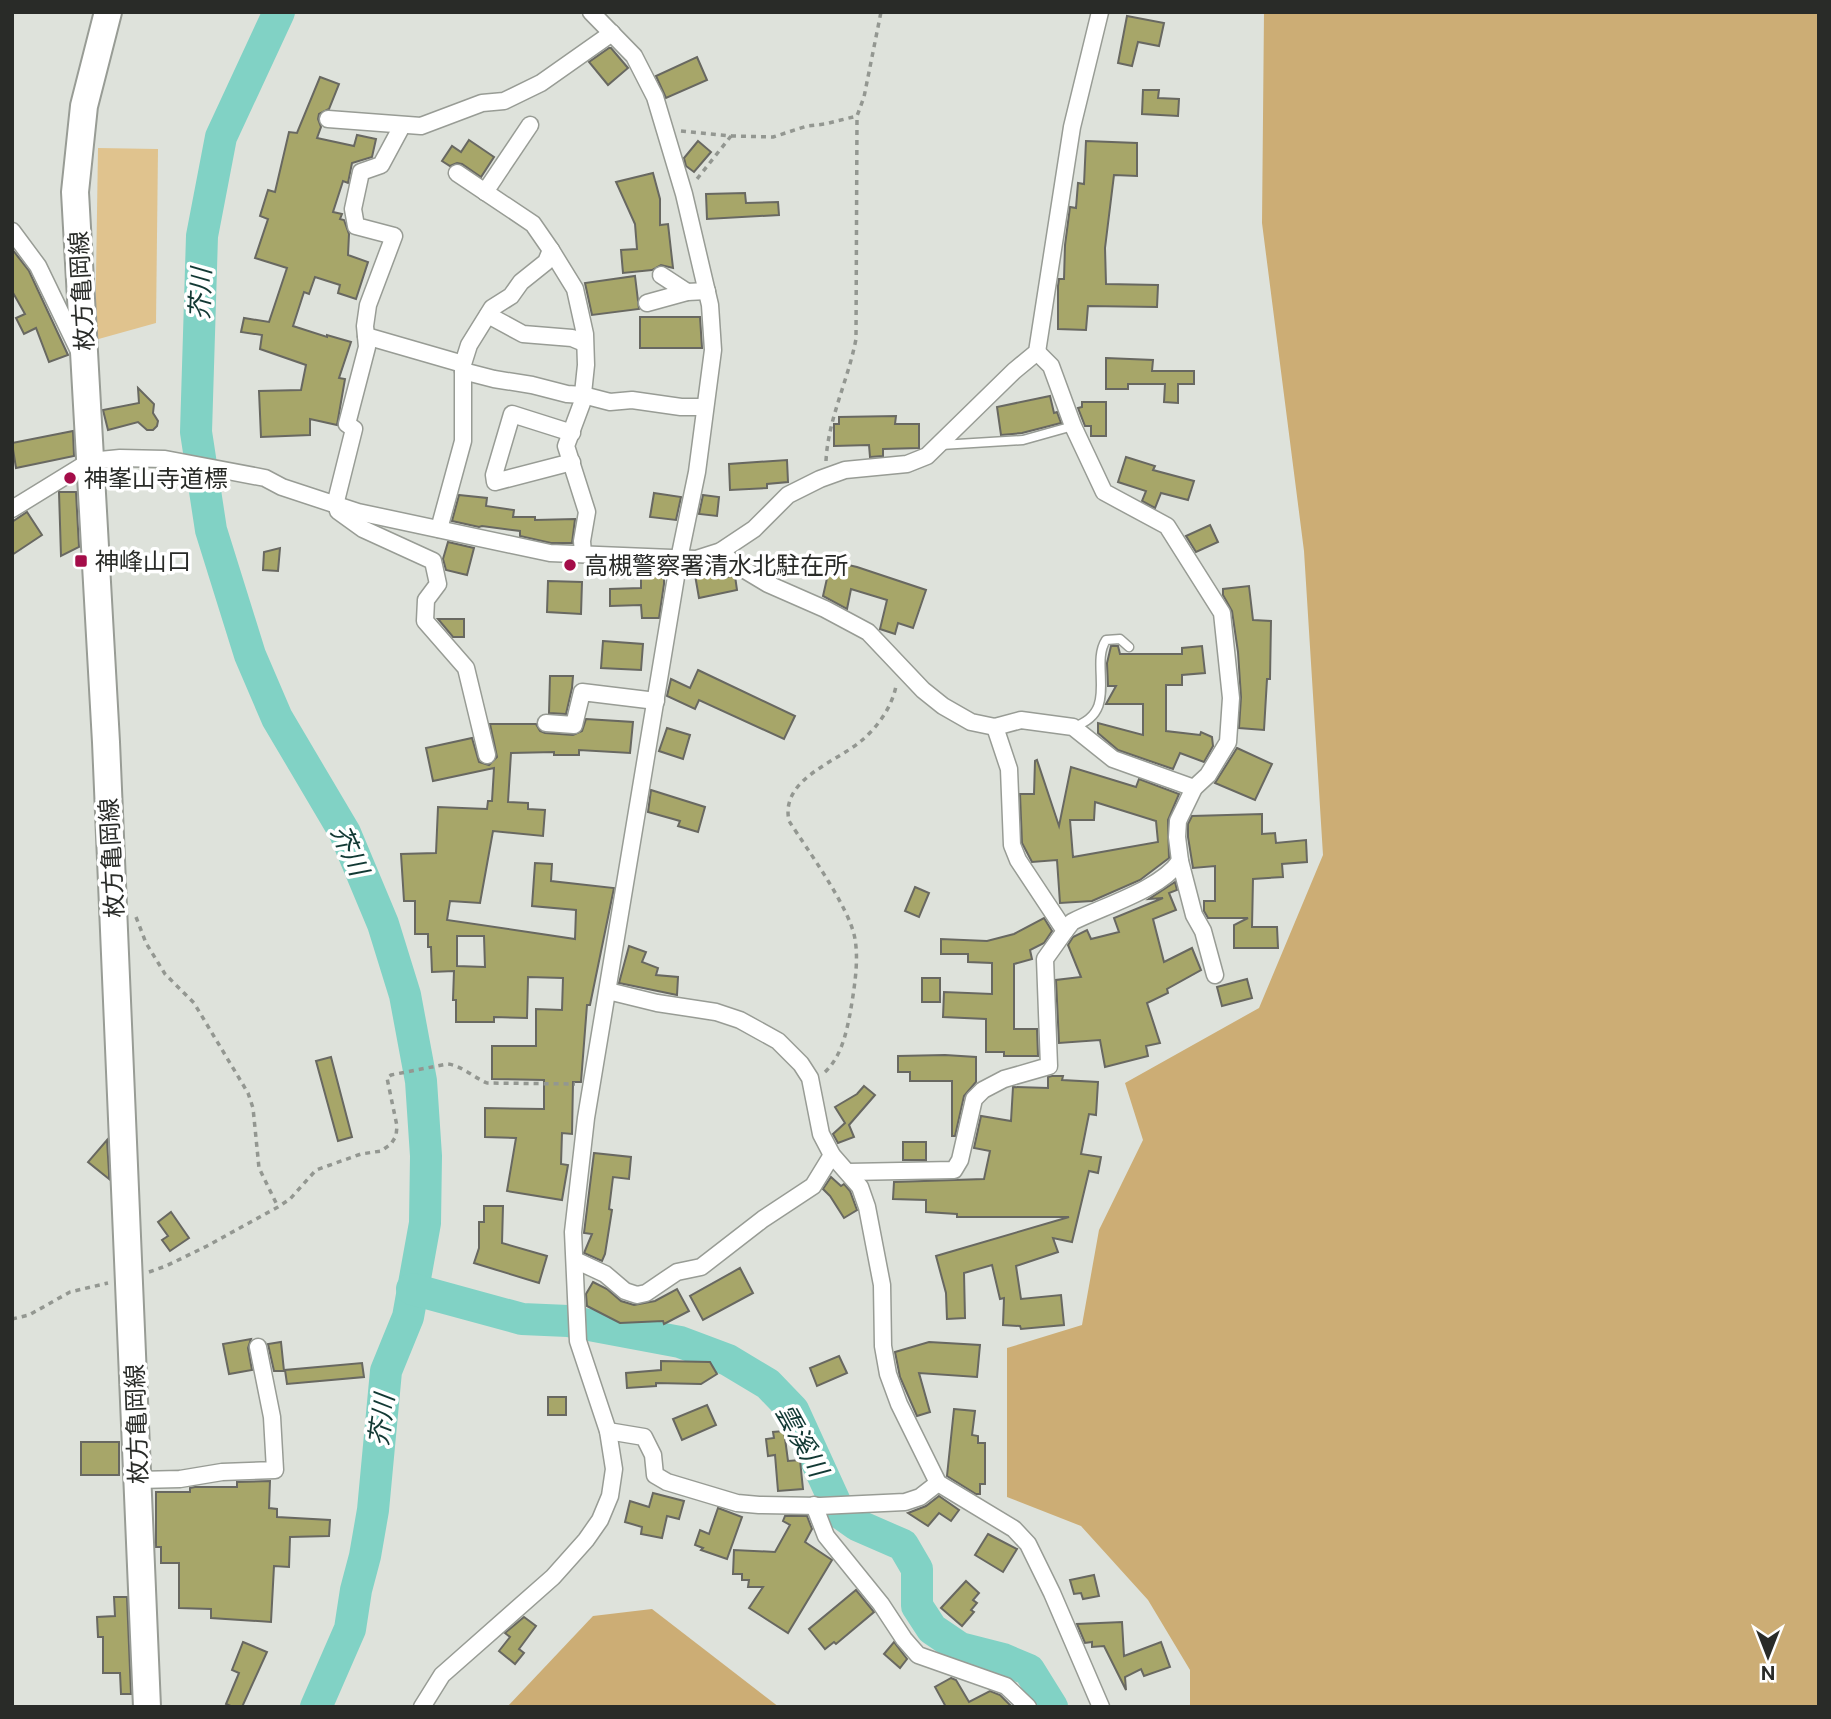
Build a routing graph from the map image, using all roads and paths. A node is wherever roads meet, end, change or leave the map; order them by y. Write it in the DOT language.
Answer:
graph roads {
  1 [pos="108,12"];
  2 [pos="591,12"];
  3 [pos="881,12"];
  4 [pos="1100,12"];
  5 [pos="612,33"];
  6 [pos="857,116"];
  7 [pos="328,118"];
  8 [pos="530,125"];
  9 [pos="402,126"];
  10 [pos="664,129"];
  11 [pos="731,136"];
  12 [pos="457,173"];
  13 [pos="485,192"];
  14 [pos="684,194"];
  15 [pos="12,231"];
  16 [pos="551,250"];
  17 [pos="661,275"];
  18 [pos="707,291"];
  19 [pos="687,292"];
  20 [pos="647,303"];
  21 [pos="488,315"];
  22 [pos="366,336"];
  23 [pos="584,343"];
  24 [pos="1037,352"];
  25 [pos="85,363"];
  26 [pos="463,368"];
  27 [pos="583,394"];
  28 [pos="705,407"];
  29 [pos="1073,426"];
  30 [pos="572,433"];
  31 [pos="940,445"];
  32 [pos="90,461"];
  33 [pos="572,462"];
  34 [pos="825,477"];
  35 [pos="330,503"];
  36 [pos="12,509"];
  37 [pos="439,529"];
  38 [pos="721,551"];
  39 [pos="583,554"];
  40 [pos="679,559"];
  41 [pos="1129,647"];
  42 [pos="900,663"];
  43 [pos="656,701"];
  44 [pos="546,723"];
  45 [pos="995,727"];
  46 [pos="1073,727"];
  47 [pos="487,755"];
  48 [pos="1194,788"];
  49 [pos="1180,861"];
  50 [pos="113,896"];
  51 [pos="1065,930"];
  52 [pos="1215,975"];
  53 [pos="608,991"];
  54 [pos="593,1085"];
  55 [pos="811,1085"];
  56 [pos="832,1155"];
  57 [pos="848,1172"];
  58 [pos="278,1207"];
  59 [pos="575,1260"];
  60 [pos="130,1278"];
  61 [pos="12,1319"];
  62 [pos="258,1347"];
  63 [pos="608,1431"];
  64 [pos="138,1480"];
  65 [pos="938,1483"];
  66 [pos="817,1506"];
  67 [pos="147,1707"];
  68 [pos="422,1707"];
  69 [pos="1028,1707"];
  70 [pos="1101,1707"];
  1 -- 25 [label="main road, 枚方亀岡線"];
  2 -- 5 [label="street"];
  3 -- 6 [label="path"];
  4 -- 24 [label="street"];
  5 -- 9 [label="street"];
  5 -- 10 [label="street"];
  6 -- 11 [label="path"];
  6 -- 34 [label="path"];
  7 -- 9 [label="street"];
  8 -- 13 [label="street"];
  9 -- 22 [label="street"];
  10 -- 11 [label="path"];
  10 -- 14 [label="street"];
  11 -- 14 [label="path"];
  12 -- 13 [label="street"];
  13 -- 16 [label="street"];
  14 -- 18 [label="street"];
  15 -- 25 [label="street"];
  16 -- 21 [label="street"];
  16 -- 23 [label="street"];
  17 -- 19 [label="street"];
  18 -- 19 [label="street"];
  18 -- 28 [label="street"];
  19 -- 20 [label="street"];
  21 -- 23 [label="street"];
  21 -- 26 [label="street"];
  22 -- 26 [label="street"];
  22 -- 35 [label="street"];
  23 -- 27 [label="street"];
  24 -- 29 [label="street"];
  24 -- 31 [label="street"];
  25 -- 32 [label="main road, 枚方亀岡線"];
  26 -- 27 [label="street"];
  26 -- 37 [label="street"];
  27 -- 28 [label="street"];
  27 -- 30 [label="street"];
  28 -- 40 [label="street"];
  29 -- 31 [label="lane"];
  29 -- 48 [label="street"];
  30 -- 33 [label="street"];
  30 -- 33 [label="street"];
  31 -- 34 [label="street"];
  32 -- 35 [label="street"];
  32 -- 36 [label="street"];
  32 -- 50 [label="main road, 枚方亀岡線"];
  33 -- 39 [label="street"];
  34 -- 38 [label="street"];
  35 -- 37 [label="street"];
  35 -- 47 [label="street"];
  37 -- 39 [label="street"];
  38 -- 40 [label="street"];
  38 -- 42 [label="street"];
  39 -- 40 [label="street"];
  40 -- 43 [label="street"];
  41 -- 46 [label="lane"];
  42 -- 45 [label="street"];
  42 -- 55 [label="path"];
  43 -- 44 [label="street"];
  43 -- 53 [label="street"];
  45 -- 46 [label="street"];
  45 -- 51 [label="street"];
  46 -- 48 [label="street"];
  48 -- 49 [label="street"];
  49 -- 51 [label="street"];
  49 -- 52 [label="street"];
  50 -- 58 [label="path"];
  50 -- 60 [label="main road, 枚方亀岡線"];
  51 -- 57 [label="street"];
  53 -- 54 [label="street"];
  53 -- 55 [label="street"];
  54 -- 58 [label="path"];
  54 -- 59 [label="street"];
  55 -- 56 [label="street"];
  56 -- 57 [label="street"];
  56 -- 59 [label="street"];
  57 -- 65 [label="street"];
  58 -- 60 [label="path"];
  59 -- 63 [label="street"];
  60 -- 61 [label="path"];
  60 -- 64 [label="main road, 枚方亀岡線"];
  62 -- 64 [label="street"];
  63 -- 66 [label="street"];
  63 -- 68 [label="street"];
  64 -- 67 [label="main road, 枚方亀岡線"];
  65 -- 66 [label="street"];
  65 -- 70 [label="street"];
  66 -- 69 [label="street"];
}
